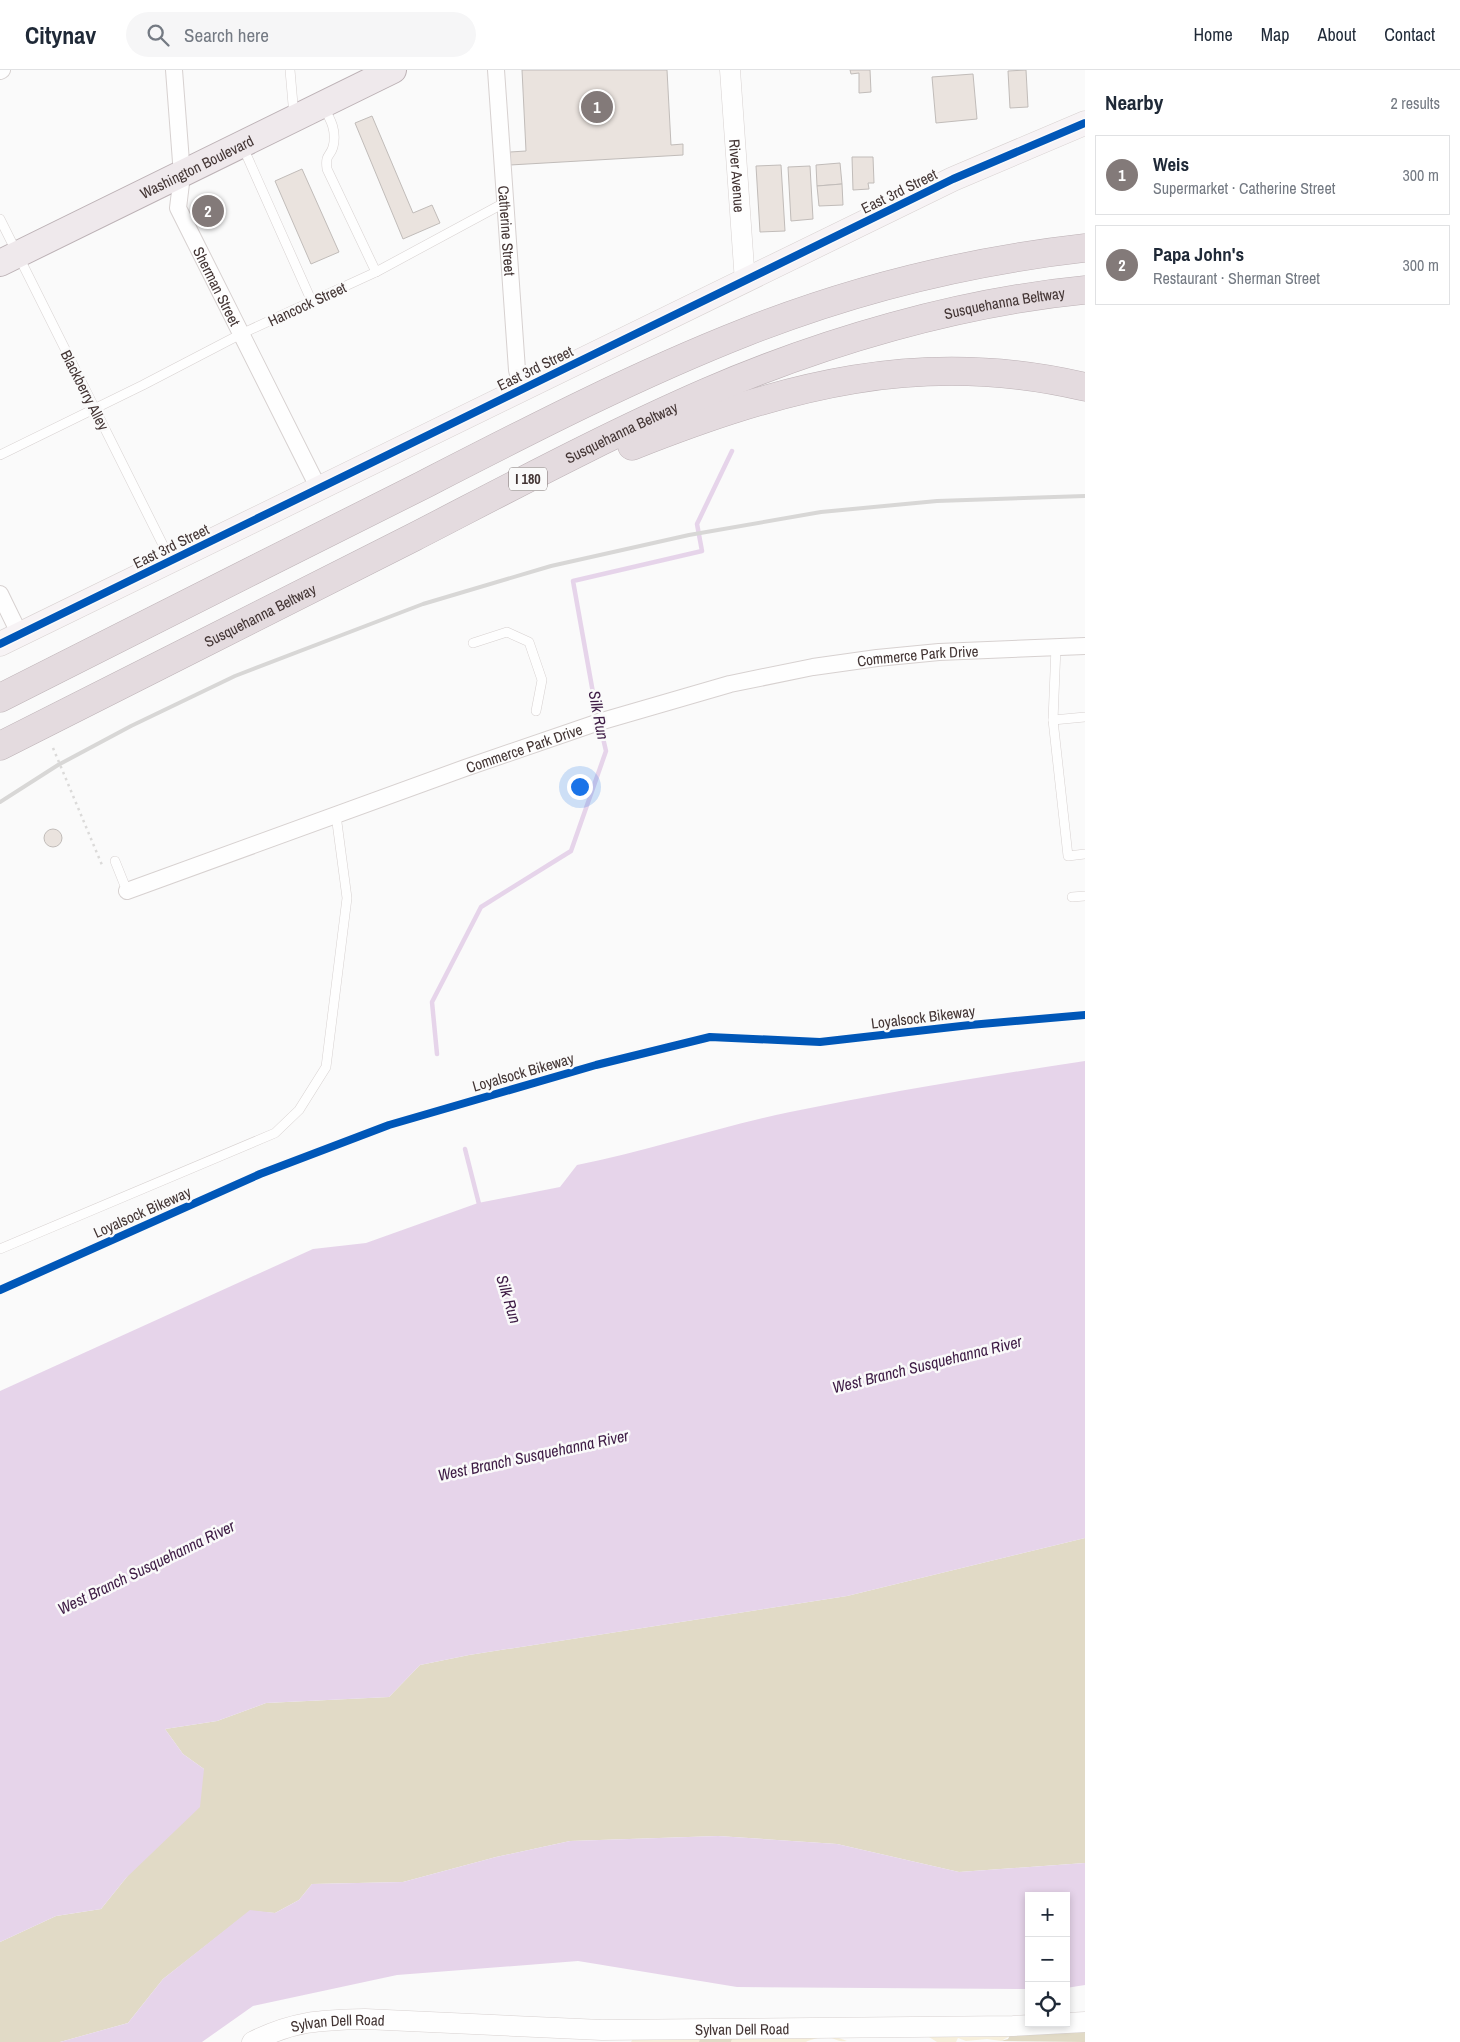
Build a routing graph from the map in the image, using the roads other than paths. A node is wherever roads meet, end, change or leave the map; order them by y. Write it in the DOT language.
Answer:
graph roads {
  1 [pos="174,70"];
  2 [pos="290,70"];
  3 [pos="392,70"];
  4 [pos="496,70"];
  5 [pos="730,70"];
  6 [pos="322,105"];
  7 [pos="294,119"];
  8 [pos="1085,123"];
  9 [pos="242,145"];
  10 [pos="182,175"];
  11 [pos="504,203"];
  12 [pos="0,219"];
  13 [pos="1085,238"];
  14 [pos="1085,248"];
  15 [pos="9,258"];
  16 [pos="376,272"];
  17 [pos="920,276"];
  18 [pos="744,282"];
  19 [pos="1085,290"];
  20 [pos="312,302"];
  21 [pos="241,334"];
  22 [pos="1085,387"];
  23 [pos="522,390"];
  24 [pos="95,409"];
  25 [pos="0,455"];
  26 [pos="319,489"];
  27 [pos="171,561"];
  28 [pos="356,567"];
  29 [pos="0,594"];
  30 [pos="10,640"];
  31 [pos="473,643"];
  32 [pos="1085,646"];
  33 [pos="1056,647"];
  34 [pos="0,698"];
  35 [pos="536,710"];
  36 [pos="1085,717"];
  37 [pos="1053,720"];
  38 [pos="0,746"];
  39 [pos="336,815"];
  40 [pos="1085,854"];
  41 [pos="115,860"];
  42 [pos="126,891"];
  43 [pos="1085,896"];
  44 [pos="1072,897"];
  45 [pos="0,1249"];
  46 [pos="1085,2022"];
  47 [pos="252,2042"];
  1 -- 10 [label="street, Sherman Street"];
  2 -- 7 [label="lane"];
  3 -- 6 [label="main road, Washington Boulevard"];
  4 -- 11 [label="street, Catherine Street"];
  5 -- 18 [label="street, River Avenue"];
  6 -- 7 [label="main road, Washington Boulevard"];
  6 -- 16 [label="lane"];
  7 -- 9 [label="main road, Washington Boulevard"];
  8 -- 18 [label="main road, East 3rd Street"];
  9 -- 10 [label="main road, Washington Boulevard"];
  9 -- 20 [label="lane"];
  10 -- 15 [label="main road, Washington Boulevard"];
  10 -- 21 [label="street, Sherman Street"];
  11 -- 16 [label="lane, Hancock Street"];
  11 -- 23 [label="street, Catherine Street"];
  12 -- 15 [label="lane, Blackberry Alley"];
  13 -- 17 [label="highway"];
  14 -- 17 [label="highway"];
  15 -- 24 [label="lane, Blackberry Alley"];
  16 -- 20 [label="lane, Hancock Street"];
  17 -- 34 [label="highway"];
  18 -- 23 [label="main road, East 3rd Street"];
  19 -- 28 [label="highway, Susquehanna Beltway / I 180"];
  20 -- 21 [label="lane, Hancock Street"];
  21 -- 24 [label="lane, Hancock Street"];
  21 -- 26 [label="street, Sherman Street"];
  22 -- 28 [label="highway"];
  23 -- 26 [label="main road, East 3rd Street"];
  24 -- 25 [label="lane, Hancock Street"];
  24 -- 27 [label="lane, Blackberry Alley"];
  26 -- 27 [label="main road, East 3rd Street"];
  27 -- 30 [label="main road, East 3rd Street"];
  28 -- 38 [label="highway, Susquehanna Beltway / I 180"];
  29 -- 30 [label="street"];
  31 -- 35 [label="lane"];
  32 -- 33 [label="street, Commerce Park Drive"];
  33 -- 37 [label="lane"];
  33 -- 39 [label="street, Commerce Park Drive"];
  36 -- 37 [label="lane"];
  37 -- 40 [label="lane"];
  39 -- 42 [label="street, Commerce Park Drive"];
  39 -- 45 [label="lane"];
  41 -- 42 [label="lane"];
  43 -- 44 [label="lane"];
  46 -- 47 [label="street, Sylvan Dell Road"];
}
